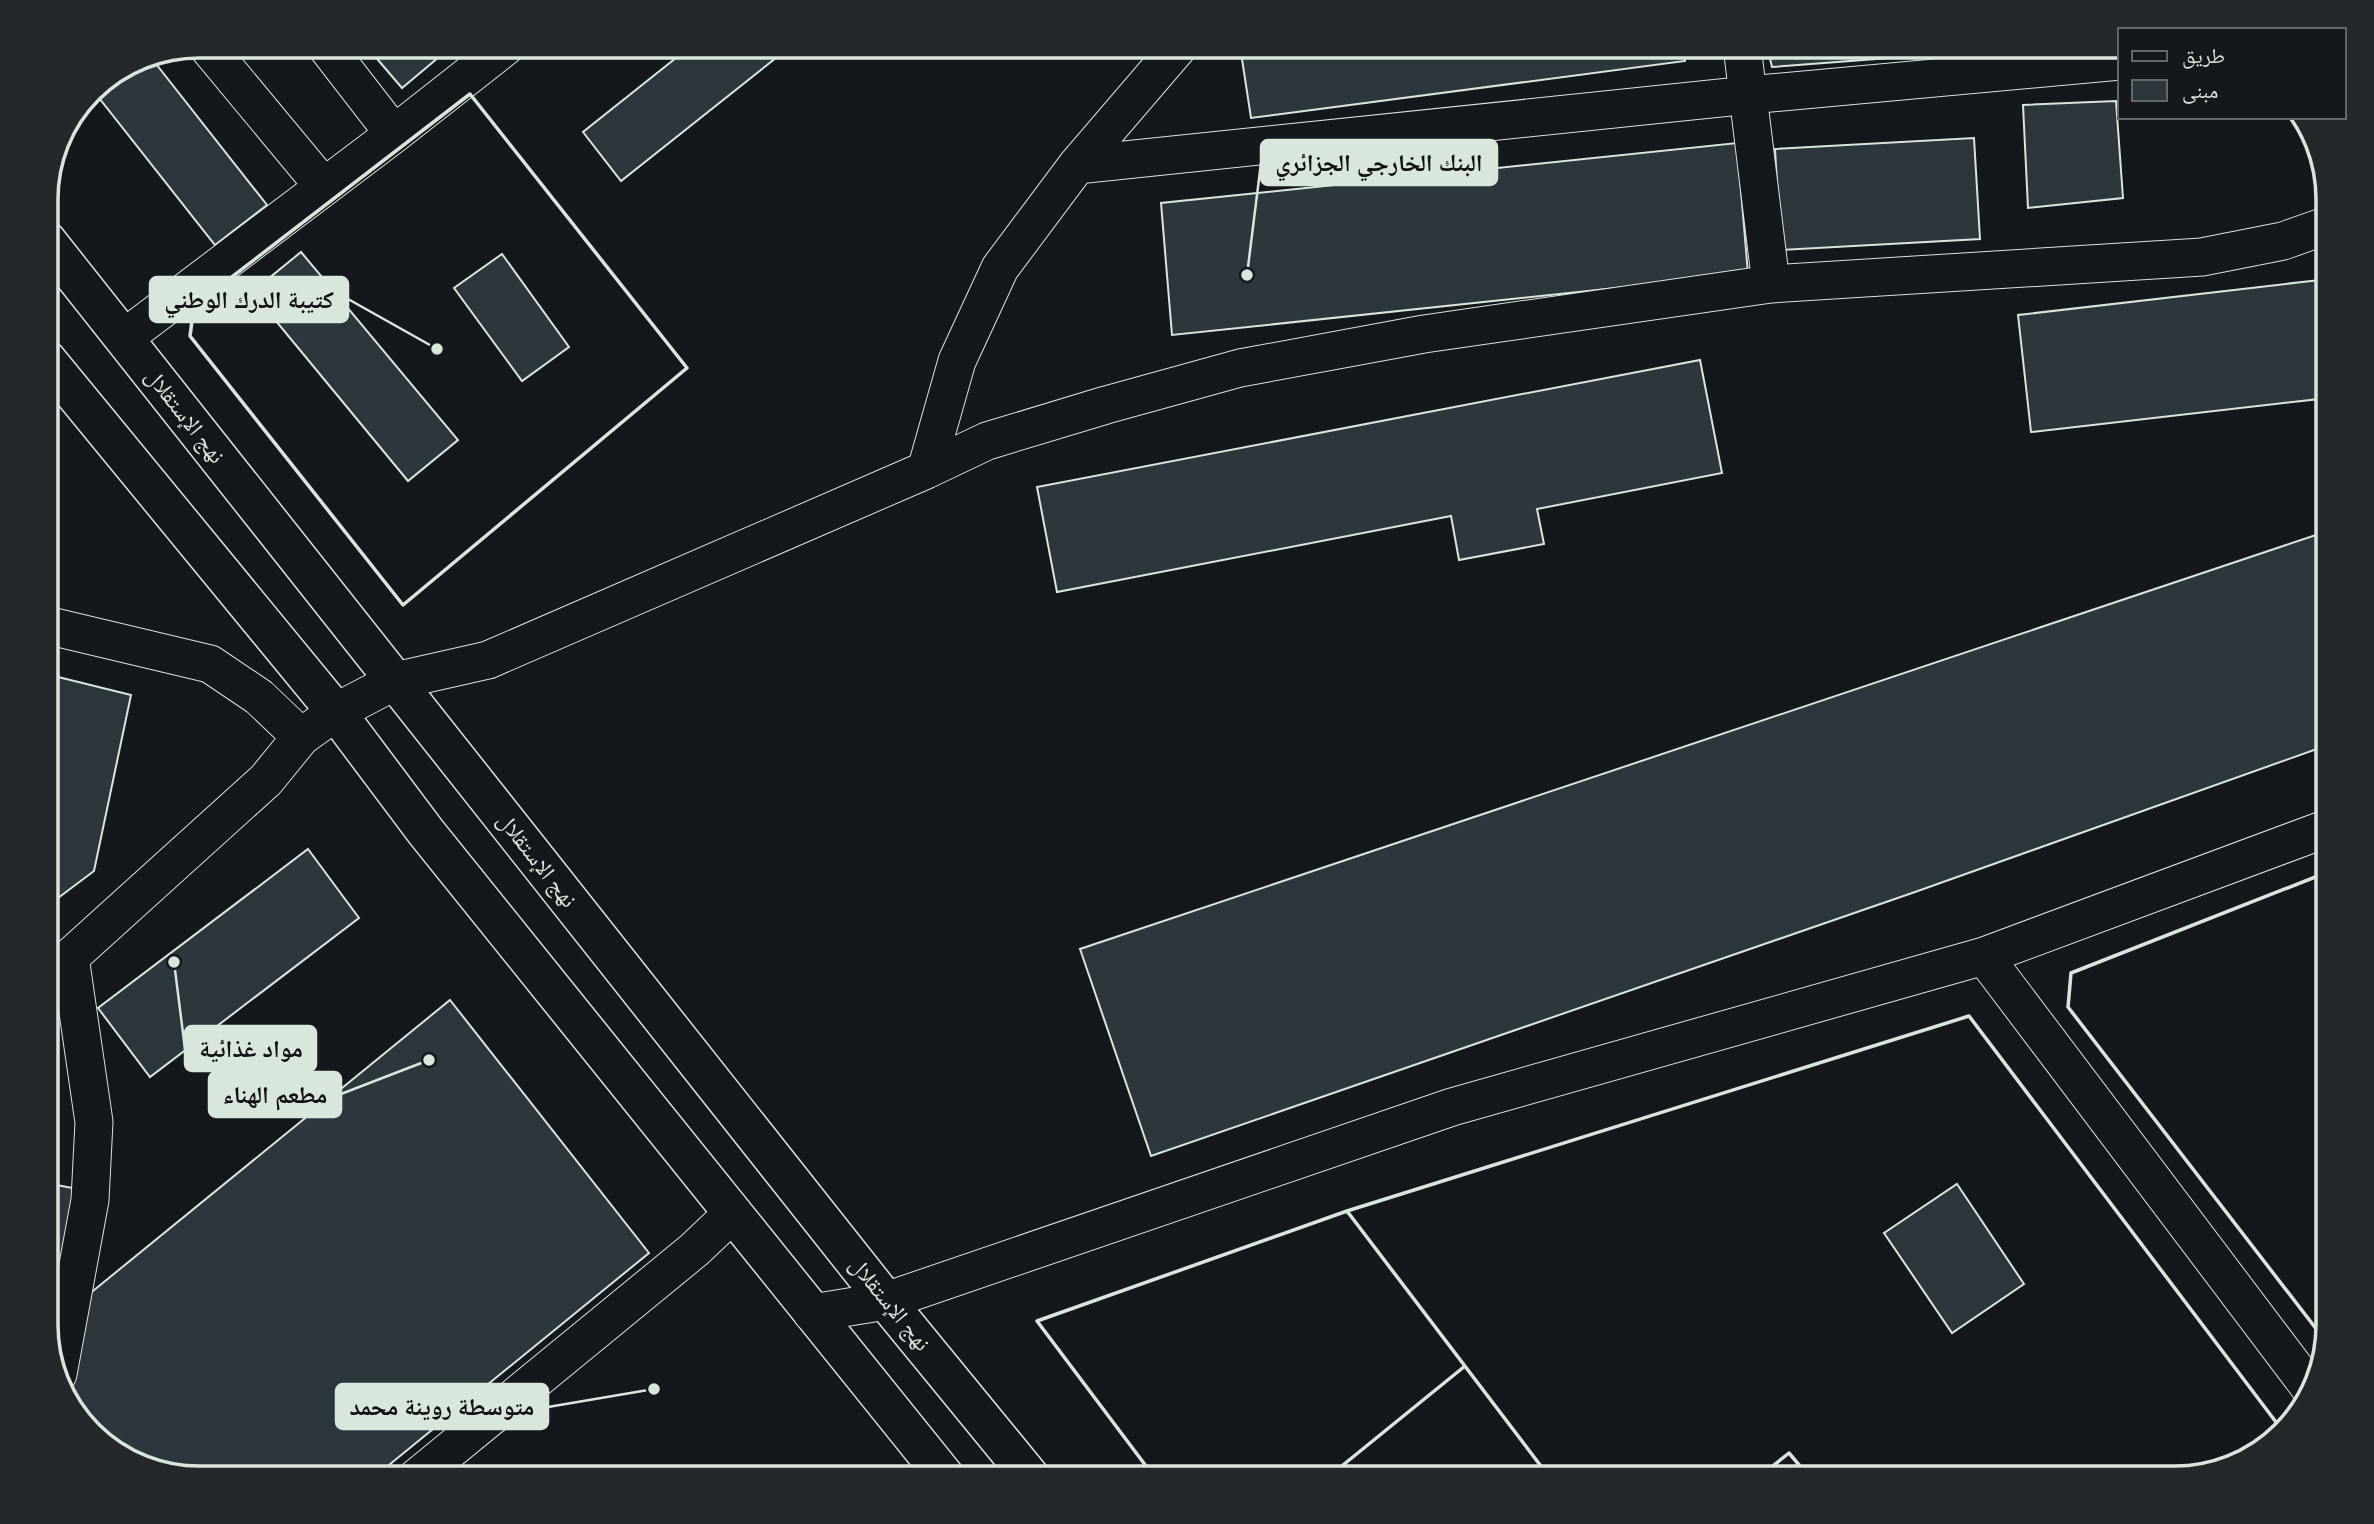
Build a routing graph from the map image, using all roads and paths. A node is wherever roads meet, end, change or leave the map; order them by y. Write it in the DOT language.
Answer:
graph roads {
  1 [pos="217,58"];
  2 [pos="335,58"];
  3 [pos="491,58"];
  4 [pos="1169,58"];
  5 [pos="1744,58"];
  6 [pos="2118,61"];
  7 [pos="1749,95"];
  8 [pos="394,134"];
  9 [pos="1077,164"];
  10 [pos="324,187"];
  11 [pos="2316,230"];
  12 [pos="58,255"];
  13 [pos="1771,284"];
  14 [pos="124,338"];
  15 [pos="58,374"];
  16 [pos="926,470"];
  17 [pos="58,628"];
  18 [pos="395,681"];
  19 [pos="335,712"];
  20 [pos="301,737"];
  21 [pos="2316,833"];
  22 [pos="1984,957"];
  23 [pos="58,968"];
  24 [pos="733,1214"];
  25 [pos="886,1301"];
  26 [pos="813,1313"];
  27 [pos="61,1357"];
  28 [pos="2305,1381"];
  29 [pos="432,1466"];
  30 [pos="936,1466"];
  31 [pos="1020,1466"];
  1 -- 10 [label="street"];
  2 -- 8 [label="street"];
  3 -- 8 [label="street"];
  4 -- 9 [label="street"];
  5 -- 7 [label="street"];
  6 -- 7 [label="street"];
  7 -- 9 [label="street"];
  7 -- 13 [label="street"];
  8 -- 10 [label="street"];
  9 -- 16 [label="street"];
  10 -- 14 [label="street"];
  11 -- 13 [label="street"];
  12 -- 14 [label="main road, نهج الإستقلال"];
  13 -- 16 [label="street"];
  14 -- 18 [label="main road, نهج الإستقلال"];
  15 -- 19 [label="main road"];
  16 -- 18 [label="street"];
  17 -- 20 [label="street"];
  18 -- 19 [label="street"];
  18 -- 25 [label="main road, نهج الإستقلال"];
  19 -- 20 [label="street"];
  19 -- 24 [label="main road"];
  20 -- 23 [label="street"];
  21 -- 22 [label="street"];
  22 -- 25 [label="street"];
  22 -- 28 [label="street"];
  23 -- 27 [label="street"];
  24 -- 26 [label="main road"];
  24 -- 29 [label="street"];
  25 -- 26 [label="street"];
  25 -- 31 [label="main road, نهج الإستقلال"];
  26 -- 30 [label="main road"];
}
